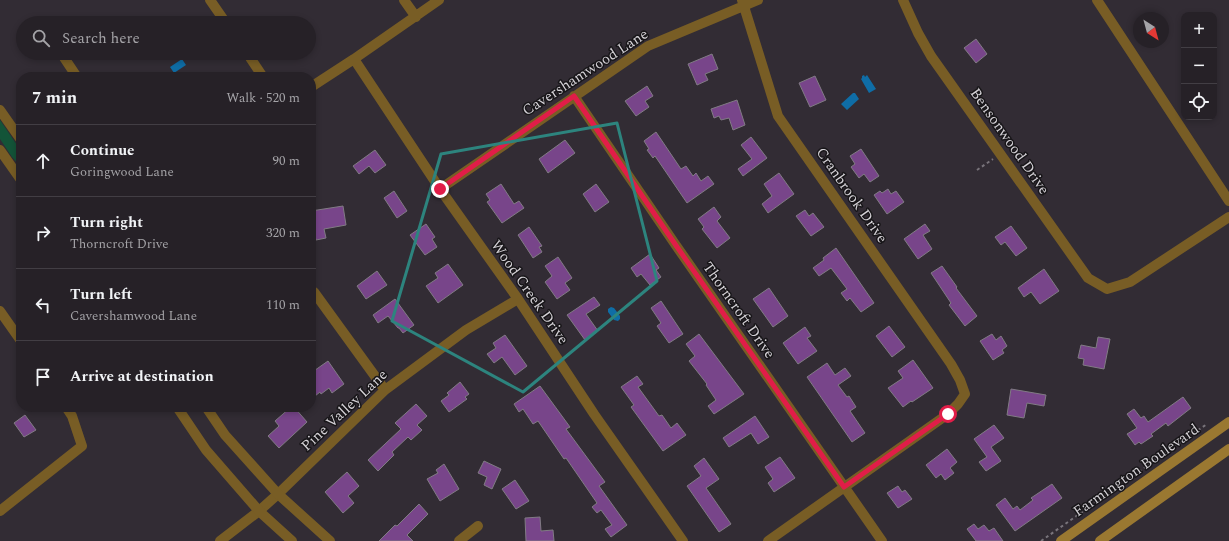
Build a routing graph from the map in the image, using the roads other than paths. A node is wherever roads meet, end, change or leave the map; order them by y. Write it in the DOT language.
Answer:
graph roads {
  1 [pos="210,0"];
  2 [pos="404,0"];
  3 [pos="439,0"];
  4 [pos="758,0"];
  5 [pos="903,0"];
  6 [pos="1097,0"];
  7 [pos="743,3"];
  8 [pos="221,16"];
  9 [pos="416,17"];
  10 [pos="66,60"];
  11 [pos="252,60"];
  12 [pos="354,60"];
  13 [pos="74,72"];
  14 [pos="260,72"];
  15 [pos="316,84"];
  16 [pos="574,96"];
  17 [pos="0,110"];
  18 [pos="16,133"];
  19 [pos="0,150"];
  20 [pos="16,173"];
  21 [pos="440,189"];
  22 [pos="1229,201"];
  23 [pos="1229,216"];
  24 [pos="316,295"];
  25 [pos="518,299"];
  26 [pos="0,311"];
  27 [pos="16,334"];
  28 [pos="385,390"];
  29 [pos="69,412"];
  30 [pos="180,412"];
  31 [pos="210,412"];
  32 [pos="1229,422"];
  33 [pos="1229,449"];
  34 [pos="844,487"];
  35 [pos="278,494"];
  36 [pos="0,511"];
  37 [pos="259,511"];
  38 [pos="478,526"];
  39 [pos="1073,538"];
  40 [pos="220,541"];
  41 [pos="292,541"];
  42 [pos="330,541"];
  43 [pos="460,541"];
  44 [pos="683,541"];
  45 [pos="768,541"];
  46 [pos="882,541"];
  47 [pos="1061,541"];
  48 [pos="1100,541"];
  1 -- 8 [label="street"];
  2 -- 9 [label="street"];
  3 -- 9 [label="street"];
  4 -- 7 [label="street, Cavershamwood Lane"];
  5 -- 23 [label="street, Bensonwood Drive"];
  6 -- 22 [label="street"];
  7 -- 16 [label="street, Cavershamwood Lane"];
  7 -- 34 [label="street, Cranbrook Drive"];
  9 -- 12 [label="street"];
  10 -- 13 [label="street"];
  11 -- 14 [label="street"];
  12 -- 15 [label="street"];
  12 -- 21 [label="street, Wood Creek Drive"];
  16 -- 21 [label="street, Cavershamwood Lane"];
  16 -- 34 [label="street, Thorncroft Drive"];
  17 -- 18 [label="street"];
  19 -- 20 [label="street"];
  21 -- 25 [label="street, Wood Creek Drive"];
  24 -- 28 [label="street"];
  25 -- 28 [label="street, Pine Valley Lane"];
  25 -- 44 [label="street, Wood Creek Drive"];
  26 -- 27 [label="street"];
  28 -- 35 [label="street, Pine Valley Lane"];
  29 -- 36 [label="street"];
  30 -- 37 [label="street"];
  31 -- 35 [label="street"];
  32 -- 39 [label="main road, Farmington Boulevard"];
  33 -- 48 [label="main road"];
  34 -- 45 [label="street"];
  34 -- 46 [label="street, Thorncroft Drive"];
  35 -- 37 [label="street, Pine Valley Lane"];
  35 -- 42 [label="street"];
  37 -- 40 [label="street, Pine Valley Lane"];
  37 -- 41 [label="street"];
  38 -- 43 [label="street"];
  39 -- 47 [label="main road, Farmington Boulevard"];
}
